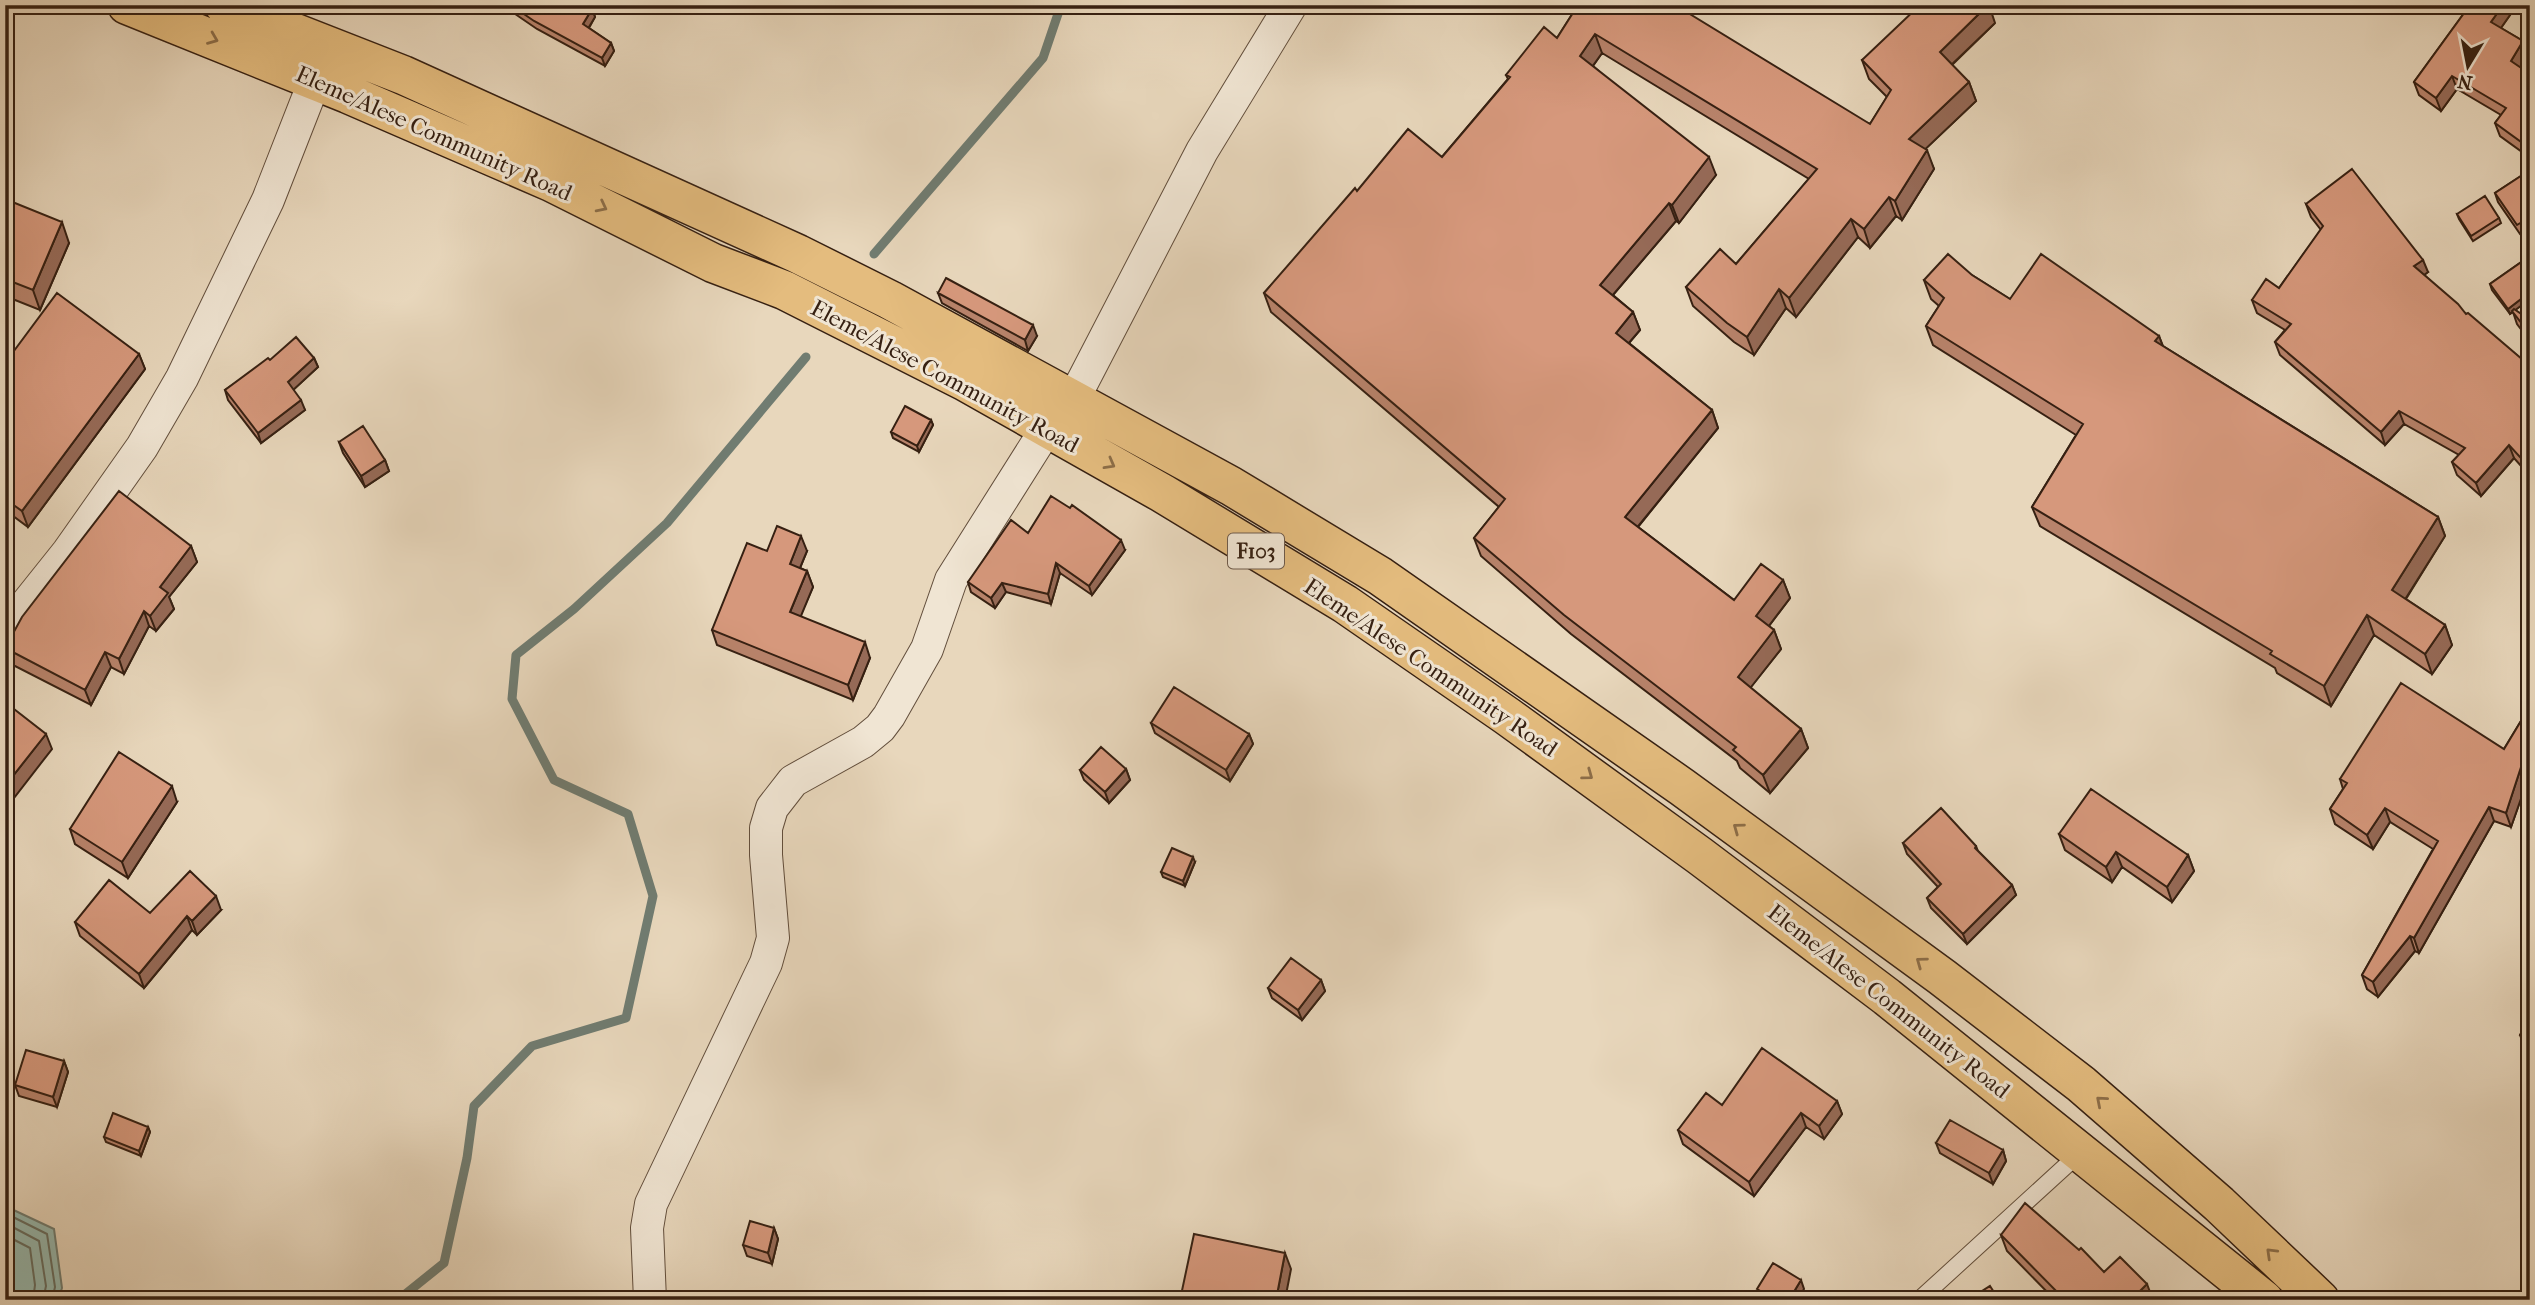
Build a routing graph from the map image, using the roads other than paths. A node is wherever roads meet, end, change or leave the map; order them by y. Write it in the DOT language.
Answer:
graph roads {
  1 [pos="127,5"];
  2 [pos="224,5"];
  3 [pos="1291,5"];
  4 [pos="314,80"];
  5 [pos="1073,400"];
  6 [pos="1047,428"];
  7 [pos="5,631"];
  8 [pos="2081,1152"];
  9 [pos="650,1300"];
  10 [pos="1919,1300"];
  11 [pos="2263,1300"];
  12 [pos="2320,1300"];
  1 -- 4 [label="main road, Eleme/Alese Community Road / F103, one-way"];
  2 -- 5 [label="main road, Eleme/Alese Community Road / F103"];
  3 -- 5 [label="street"];
  4 -- 6 [label="main road, Eleme/Alese Community Road / F103, one-way"];
  4 -- 7 [label="street"];
  12 -- 5 [label="main road, Eleme/Alese Community Road / F103, one-way"];
  6 -- 8 [label="main road, Eleme/Alese Community Road / F103, one-way"];
  6 -- 9 [label="street"];
  8 -- 10 [label="lane"];
  8 -- 11 [label="main road, Eleme/Alese Community Road / F103"];
}
